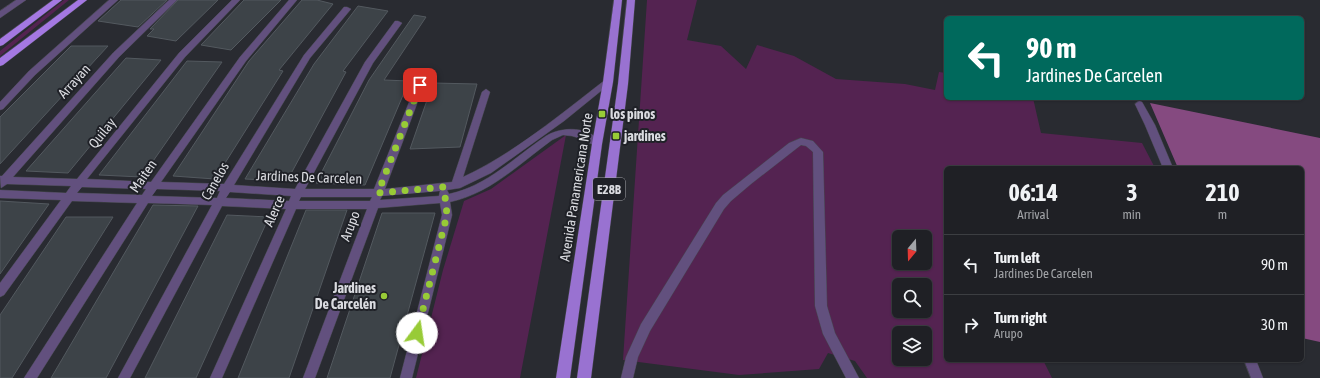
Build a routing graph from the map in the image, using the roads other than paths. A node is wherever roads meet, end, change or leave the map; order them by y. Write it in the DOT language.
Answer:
graph roads {
  1 [pos="22,0"];
  2 [pos="58,0"];
  3 [pos="83,0"];
  4 [pos="114,0"];
  5 [pos="173,0"];
  6 [pos="236,0"];
  7 [pos="293,0"];
  8 [pos="618,0"];
  9 [pos="631,0"];
  10 [pos="347,9"];
  11 [pos="0,15"];
  12 [pos="398,23"];
  13 [pos="0,43"];
  14 [pos="0,63"];
  15 [pos="608,82"];
  16 [pos="420,85"];
  17 [pos="486,92"];
  18 [pos="1139,104"];
  19 [pos="0,107"];
  20 [pos="597,144"];
  21 [pos="1167,166"];
  22 [pos="1,182"];
  23 [pos="80,183"];
  24 [pos="154,185"];
  25 [pos="456,185"];
  26 [pos="444,187"];
  27 [pos="227,188"];
  28 [pos="298,193"];
  29 [pos="378,193"];
  30 [pos="0,194"];
  31 [pos="69,198"];
  32 [pos="145,199"];
  33 [pos="445,199"];
  34 [pos="219,202"];
  35 [pos="292,205"];
  36 [pos="373,206"];
  37 [pos="0,292"];
  38 [pos="1251,362"];
  39 [pos="30,378"];
  40 [pos="124,378"];
  41 [pos="216,378"];
  42 [pos="309,378"];
  43 [pos="406,378"];
  44 [pos="563,378"];
  45 [pos="584,378"];
  46 [pos="627,378"];
  47 [pos="853,378"];
  48 [pos="1258,378"];
  1 -- 11 [label="street"];
  2 -- 13 [label="highway"];
  3 -- 14 [label="highway"];
  4 -- 19 [label="street"];
  5 -- 22 [label="street, Arrayan"];
  6 -- 23 [label="street, Quilay"];
  7 -- 24 [label="street, Maiten"];
  8 -- 15 [label="main road, Avenida Panamericana Norte / E28B"];
  9 -- 45 [label="main road, E28B"];
  10 -- 27 [label="street, Canelos"];
  12 -- 28 [label="street, Alerce"];
  15 -- 20 [label="main road, Avenida Panamericana Norte / E28B"];
  15 -- 25 [label="street, Jardines De Carcelen"];
  16 -- 29 [label="street, Arupo"];
  17 -- 25 [label="street"];
  18 -- 21 [label="street"];
  20 -- 33 [label="street, Jardines De Carcelen"];
  20 -- 44 [label="main road, Avenida Panamericana Norte / E28B"];
  22 -- 23 [label="street, Jardines De Carcelen"];
  23 -- 24 [label="street, Jardines De Carcelen"];
  23 -- 31 [label="street, Quilay"];
  24 -- 27 [label="street, Jardines De Carcelen"];
  24 -- 32 [label="street, Maiten"];
  25 -- 26 [label="street, Jardines De Carcelen"];
  26 -- 29 [label="street, Jardines De Carcelen"];
  26 -- 33 [label="street"];
  27 -- 28 [label="street, Jardines De Carcelen"];
  27 -- 34 [label="street, Canelos"];
  28 -- 29 [label="street, Jardines De Carcelen"];
  28 -- 35 [label="street, Alerce"];
  29 -- 36 [label="street, Arupo"];
  30 -- 31 [label="street, Jardines De Carcelen"];
  31 -- 32 [label="street, Jardines De Carcelen"];
  31 -- 37 [label="street, Quilay"];
  32 -- 34 [label="street, Jardines De Carcelen"];
  32 -- 39 [label="street, Maiten"];
  33 -- 36 [label="street, Jardines De Carcelen"];
  33 -- 43 [label="street"];
  34 -- 35 [label="street, Jardines De Carcelen"];
  34 -- 40 [label="street, Canelos"];
  35 -- 36 [label="street, Jardines De Carcelen"];
  35 -- 41 [label="street, Alerce"];
  36 -- 42 [label="street, Arupo"];
  38 -- 48 [label="street"];
  46 -- 47 [label="street"];
}
